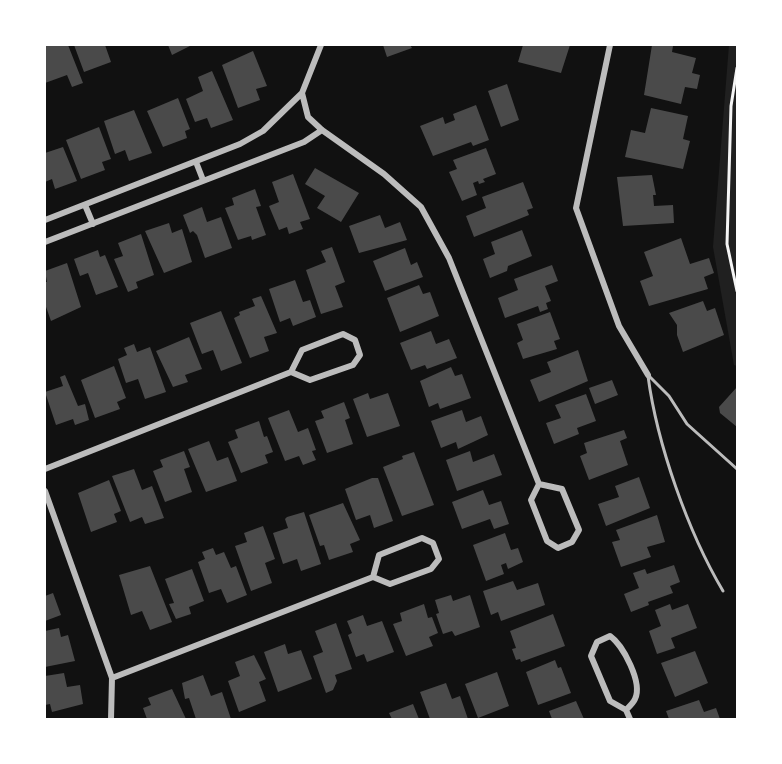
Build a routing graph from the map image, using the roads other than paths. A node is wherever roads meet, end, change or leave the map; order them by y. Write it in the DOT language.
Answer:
graph roads {
  1 [pos="321,45"];
  2 [pos="610,45"];
  3 [pos="302,93"];
  4 [pos="322,130"];
  5 [pos="196,162"];
  6 [pos="202,180"];
  7 [pos="85,205"];
  8 [pos="45,220"];
  9 [pos="93,224"];
  10 [pos="45,242"];
  11 [pos="291,372"];
  12 [pos="648,375"];
  13 [pos="45,469"];
  14 [pos="737,469"];
  15 [pos="539,484"];
  16 [pos="45,490"];
  17 [pos="373,577"];
  18 [pos="723,591"];
  19 [pos="111,678"];
  20 [pos="626,710"];
  21 [pos="111,719"];
  22 [pos="630,719"];
  1 -- 3 [label="street"];
  2 -- 12 [label="street"];
  3 -- 4 [label="street"];
  3 -- 5 [label="street"];
  4 -- 6 [label="street"];
  4 -- 15 [label="street"];
  5 -- 6 [label="street"];
  5 -- 7 [label="street"];
  6 -- 9 [label="street"];
  7 -- 8 [label="street"];
  7 -- 9 [label="street"];
  9 -- 10 [label="street"];
  11 -- 11 [label="street"];
  11 -- 13 [label="street"];
  12 -- 14 [label="lane"];
  12 -- 18 [label="lane"];
  15 -- 15 [label="street"];
  16 -- 19 [label="street"];
  17 -- 17 [label="street"];
  17 -- 19 [label="street"];
  19 -- 21 [label="street"];
  20 -- 20 [label="street"];
  20 -- 22 [label="street"];
}
